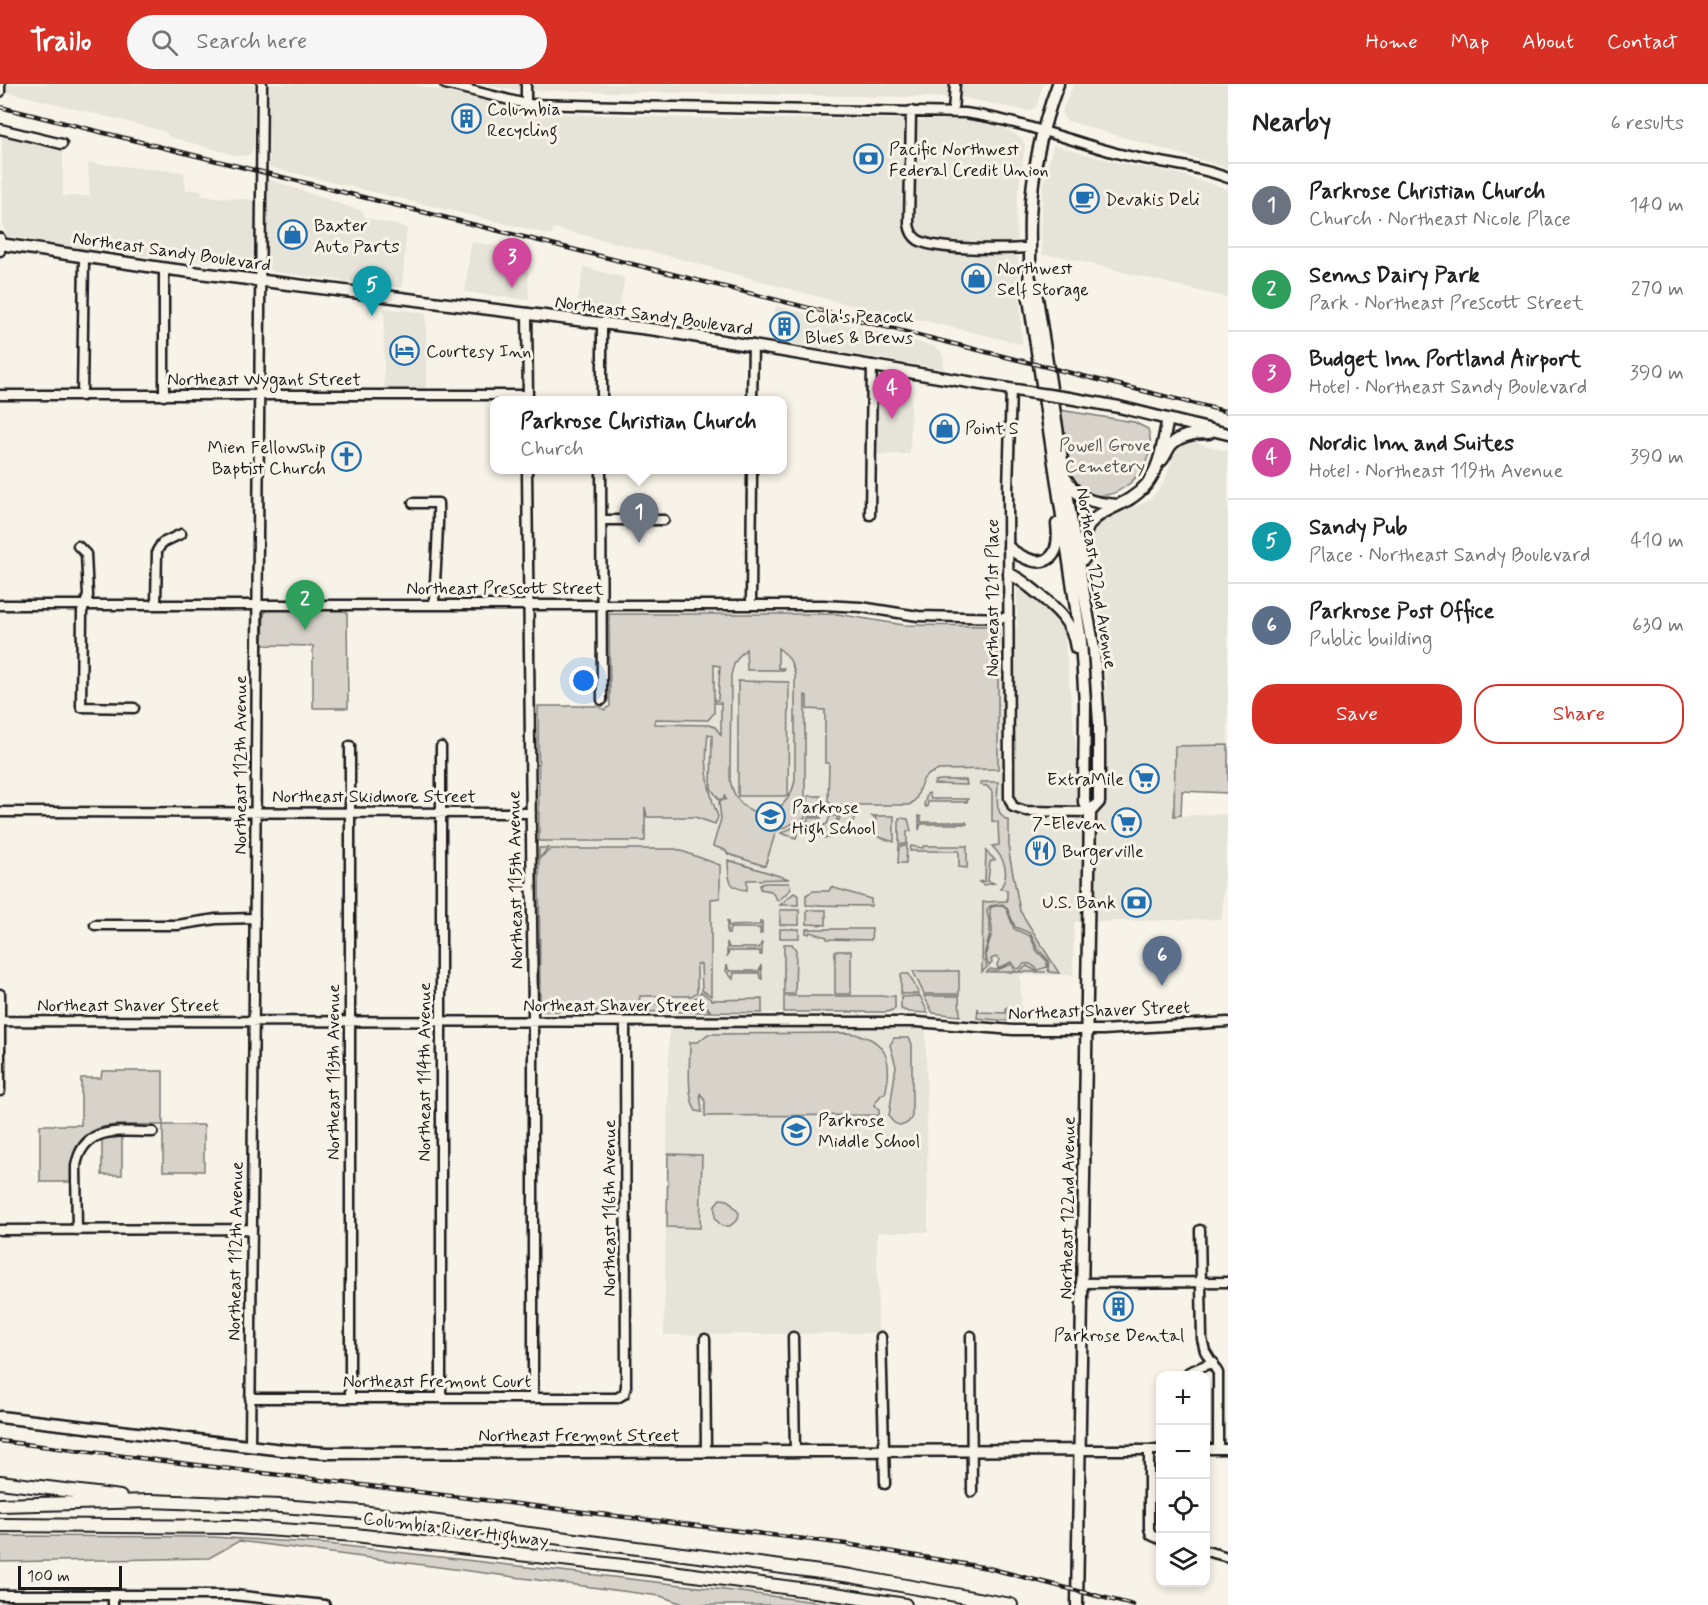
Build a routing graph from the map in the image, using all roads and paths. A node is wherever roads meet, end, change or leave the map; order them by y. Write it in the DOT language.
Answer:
graph roads {
  1 [pos="0,84"];
  2 [pos="262,84"];
  3 [pos="445,84"];
  4 [pos="526,84"];
  5 [pos="955,84"];
  6 [pos="1058,84"];
  7 [pos="0,92"];
  8 [pos="526,104"];
  9 [pos="911,111"];
  10 [pos="953,112"];
  11 [pos="0,129"];
  12 [pos="1043,131"];
  13 [pos="62,144"];
  14 [pos="1228,178"];
  15 [pos="0,238"];
  16 [pos="0,244"];
  17 [pos="1029,249"];
  18 [pos="0,251"];
  19 [pos="84,256"];
  20 [pos="164,268"];
  21 [pos="1030,278"];
  22 [pos="262,280"];
  23 [pos="527,313"];
  24 [pos="602,322"];
  25 [pos="753,345"];
  26 [pos="872,365"];
  27 [pos="1011,389"];
  28 [pos="0,395"];
  29 [pos="82,396"];
  30 [pos="164,396"];
  31 [pos="260,396"];
  32 [pos="528,396"];
  33 [pos="602,396"];
  34 [pos="752,396"];
  35 [pos="490,398"];
  36 [pos="1168,419"];
  37 [pos="1227,434"];
  38 [pos="1157,465"];
  39 [pos="527,474"];
  40 [pos="602,474"];
  41 [pos="752,474"];
  42 [pos="1064,476"];
  43 [pos="413,503"];
  44 [pos="1117,505"];
  45 [pos="1061,506"];
  46 [pos="870,515"];
  47 [pos="601,520"];
  48 [pos="664,520"];
  49 [pos="181,534"];
  50 [pos="78,546"];
  51 [pos="1009,548"];
  52 [pos="1009,574"];
  53 [pos="1081,576"];
  54 [pos="85,604"];
  55 [pos="156,604"];
  56 [pos="434,604"];
  57 [pos="0,605"];
  58 [pos="258,605"];
  59 [pos="529,605"];
  60 [pos="603,605"];
  61 [pos="752,605"];
  62 [pos="1009,618"];
  63 [pos="602,700"];
  64 [pos="1085,704"];
  65 [pos="134,708"];
  66 [pos="350,747"];
  67 [pos="441,747"];
  68 [pos="0,812"];
  69 [pos="256,812"];
  70 [pos="350,812"];
  71 [pos="1090,812"];
  72 [pos="441,813"];
  73 [pos="531,813"];
  74 [pos="255,918"];
  75 [pos="95,926"];
  76 [pos="0,994"];
  77 [pos="0,1021"];
  78 [pos="254,1021"];
  79 [pos="349,1021"];
  80 [pos="440,1022"];
  81 [pos="533,1022"];
  82 [pos="626,1022"];
  83 [pos="1228,1022"];
  84 [pos="1087,1030"];
  85 [pos="0,1091"];
  86 [pos="153,1132"];
  87 [pos="252,1229"];
  88 [pos="0,1230"];
  89 [pos="77,1230"];
  90 [pos="1200,1230"];
  91 [pos="1228,1282"];
  92 [pos="1082,1283"];
  93 [pos="1201,1283"];
  94 [pos="971,1336"];
  95 [pos="793,1337"];
  96 [pos="882,1337"];
  97 [pos="705,1339"];
  98 [pos="1214,1362"];
  99 [pos="1192,1371"];
  100 [pos="624,1394"];
  101 [pos="533,1397"];
  102 [pos="250,1398"];
  103 [pos="350,1398"];
  104 [pos="441,1398"];
  105 [pos="0,1417"];
  106 [pos="250,1446"];
  107 [pos="1156,1449"];
  108 [pos="1210,1449"];
  109 [pos="1218,1449"];
  110 [pos="1228,1449"];
  111 [pos="795,1450"];
  112 [pos="884,1450"];
  113 [pos="973,1450"];
  114 [pos="1079,1450"];
  115 [pos="1149,1450"];
  116 [pos="706,1451"];
  117 [pos="0,1482"];
  118 [pos="885,1484"];
  119 [pos="972,1492"];
  120 [pos="150,1501"];
  121 [pos="0,1505"];
  122 [pos="0,1525"];
  123 [pos="1156,1536"];
  124 [pos="1210,1552"];
  125 [pos="1228,1557"];
  126 [pos="0,1595"];
  127 [pos="113,1595"];
  128 [pos="248,1600"];
  129 [pos="874,1600"];
  130 [pos="113,1605"];
  131 [pos="325,1605"];
  132 [pos="896,1605"];
  133 [pos="905,1605"];
  134 [pos="1011,1605"];
  135 [pos="1077,1605"];
  1 -- 7 [label="street"];
  2 -- 22 [label="street, Northeast 112th Avenue"];
  3 -- 8 [label="street"];
  4 -- 8 [label="street"];
  5 -- 10 [label="street"];
  6 -- 12 [label="main road, Northeast 122nd Avenue"];
  8 -- 9 [label="street"];
  9 -- 10 [label="street"];
  9 -- 17 [label="street"];
  10 -- 12 [label="street"];
  11 -- 13 [label="street"];
  12 -- 14 [label="street"];
  12 -- 17 [label="main road, Northeast 122nd Avenue"];
  15 -- 16 [label="street"];
  16 -- 18 [label="street"];
  16 -- 19 [label="main road, Northeast Sandy Boulevard"];
  17 -- 21 [label="main road, Northeast 122nd Avenue"];
  19 -- 20 [label="main road, Northeast Sandy Boulevard"];
  19 -- 29 [label="street"];
  20 -- 22 [label="main road, Northeast Sandy Boulevard"];
  20 -- 30 [label="street"];
  21 -- 42 [label="main road, Northeast 122nd Avenue"];
  21 -- 45 [label="main road, Northeast 122nd Avenue"];
  22 -- 23 [label="main road, Northeast Sandy Boulevard"];
  22 -- 31 [label="street, Northeast 112th Avenue"];
  23 -- 24 [label="main road, Northeast Sandy Boulevard"];
  23 -- 32 [label="street"];
  24 -- 25 [label="main road, Northeast Sandy Boulevard"];
  24 -- 33 [label="street"];
  25 -- 26 [label="main road, Northeast Sandy Boulevard"];
  25 -- 34 [label="street"];
  26 -- 27 [label="main road, Northeast Sandy Boulevard"];
  26 -- 46 [label="street"];
  27 -- 36 [label="main road, Northeast Sandy Boulevard, bridge"];
  27 -- 51 [label="street, Northeast 121st Place"];
  28 -- 29 [label="street, Northeast Wygant Street"];
  29 -- 30 [label="street, Northeast Wygant Street"];
  30 -- 31 [label="street, Northeast Wygant Street"];
  31 -- 35 [label="street, Northeast Wygant Street"];
  31 -- 58 [label="street, Northeast 112th Avenue"];
  36 -- 37 [label="main road, Northeast Sandy Boulevard"];
  36 -- 38 [label="main road"];
  37 -- 38 [label="main road"];
  38 -- 44 [label="main road"];
  39 -- 59 [label="street, Northeast 115th Avenue"];
  40 -- 47 [label="street"];
  41 -- 61 [label="street"];
  42 -- 44 [label="main road"];
  42 -- 53 [label="main road, Northeast 122nd Avenue"];
  43 -- 56 [label="street"];
  44 -- 53 [label="main road"];
  45 -- 51 [label="main road"];
  45 -- 64 [label="main road, Northeast 122nd Avenue"];
  47 -- 48 [label="street"];
  47 -- 60 [label="street"];
  49 -- 55 [label="street"];
  50 -- 54 [label="street"];
  51 -- 52 [label="street, Northeast 121st Place"];
  52 -- 62 [label="street, Northeast 121st Place"];
  52 -- 64 [label="main road"];
  53 -- 71 [label="main road, Northeast 122nd Avenue"];
  54 -- 55 [label="street, Northeast Prescott Street"];
  54 -- 57 [label="street, Northeast Prescott Street"];
  54 -- 65 [label="street"];
  55 -- 58 [label="street, Northeast Prescott Street"];
  56 -- 58 [label="street, Northeast Prescott Street"];
  56 -- 59 [label="street, Northeast Prescott Street"];
  58 -- 69 [label="street, Northeast 112th Avenue"];
  59 -- 60 [label="street, Northeast Prescott Street"];
  59 -- 73 [label="street, Northeast 115th Avenue"];
  60 -- 61 [label="street, Northeast Prescott Street"];
  60 -- 63 [label="street"];
  61 -- 62 [label="street, Northeast Prescott Street"];
  62 -- 71 [label="street, Northeast 121st Place"];
  64 -- 71 [label="main road, Northeast 122nd Avenue"];
  66 -- 70 [label="street, Northeast 113th Avenue"];
  67 -- 72 [label="street, Northeast 114th Avenue"];
  68 -- 69 [label="street, Northeast Skidmore Street"];
  69 -- 70 [label="street, Northeast Skidmore Street"];
  69 -- 74 [label="street, Northeast 112th Avenue"];
  70 -- 72 [label="street, Northeast Skidmore Street"];
  70 -- 79 [label="street, Northeast 113th Avenue"];
  71 -- 84 [label="main road, Northeast 122nd Avenue"];
  72 -- 73 [label="street, Northeast Skidmore Street"];
  72 -- 80 [label="street, Northeast 114th Avenue"];
  73 -- 81 [label="street, Northeast 115th Avenue"];
  74 -- 75 [label="street"];
  74 -- 78 [label="street, Northeast 112th Avenue"];
  76 -- 77 [label="street"];
  77 -- 78 [label="street, Northeast Shaver Street"];
  77 -- 85 [label="street"];
  78 -- 79 [label="street, Northeast Shaver Street"];
  78 -- 87 [label="street, Northeast 112th Avenue"];
  79 -- 80 [label="street, Northeast Shaver Street"];
  79 -- 103 [label="street, Northeast 113th Avenue"];
  80 -- 81 [label="street, Northeast Shaver Street"];
  80 -- 104 [label="street, Northeast 114th Avenue"];
  81 -- 82 [label="street, Northeast Shaver Street"];
  81 -- 101 [label="street, Northeast 115th Avenue"];
  82 -- 84 [label="street, Northeast Shaver Street"];
  82 -- 100 [label="street, Northeast 116th Avenue"];
  83 -- 84 [label="street, Northeast Shaver Street"];
  84 -- 92 [label="main road, Northeast 122nd Avenue"];
  86 -- 89 [label="street"];
  87 -- 89 [label="street"];
  87 -- 102 [label="street, Northeast 112th Avenue"];
  88 -- 89 [label="street"];
  90 -- 93 [label="street"];
  91 -- 93 [label="street"];
  92 -- 93 [label="street"];
  92 -- 114 [label="main road, Northeast 122nd Avenue"];
  93 -- 98 [label="street"];
  94 -- 113 [label="street"];
  95 -- 111 [label="street"];
  96 -- 112 [label="street"];
  97 -- 116 [label="street"];
  98 -- 99 [label="street"];
  98 -- 109 [label="street"];
  100 -- 101 [label="street, Northeast Fremont Court"];
  101 -- 104 [label="street, Northeast Fremont Court"];
  102 -- 103 [label="street, Northeast Fremont Court"];
  102 -- 106 [label="street, Northeast 112th Avenue"];
  103 -- 104 [label="street, Northeast Fremont Court"];
  105 -- 106 [label="main road, Northeast Fremont Street"];
  106 -- 116 [label="main road, Northeast Fremont Street"];
  107 -- 115 [label="street, Northeast Fremont Street"];
  108 -- 109 [label="street"];
  109 -- 110 [label="street"];
  111 -- 112 [label="main road, Northeast Fremont Street"];
  111 -- 116 [label="main road, Northeast Fremont Street"];
  112 -- 113 [label="main road, Northeast Fremont Street"];
  112 -- 118 [label="street"];
  113 -- 114 [label="main road, Northeast Fremont Street"];
  113 -- 119 [label="street"];
  114 -- 115 [label="street, Northeast Fremont Street"];
  114 -- 135 [label="main road, Northeast 122nd Avenue"];
  115 -- 123 [label="street"];
  117 -- 120 [label="highway"];
  120 -- 121 [label="highway"];
  120 -- 134 [label="highway, Columbia River Highway"];
  122 -- 129 [label="highway, Columbia River Highway"];
  124 -- 125 [label="street"];
  126 -- 127 [label="street"];
  127 -- 128 [label="street"];
  127 -- 130 [label="street"];
  128 -- 131 [label="street"];
  129 -- 132 [label="highway"];
  129 -- 133 [label="highway, Columbia River Highway"];
}
